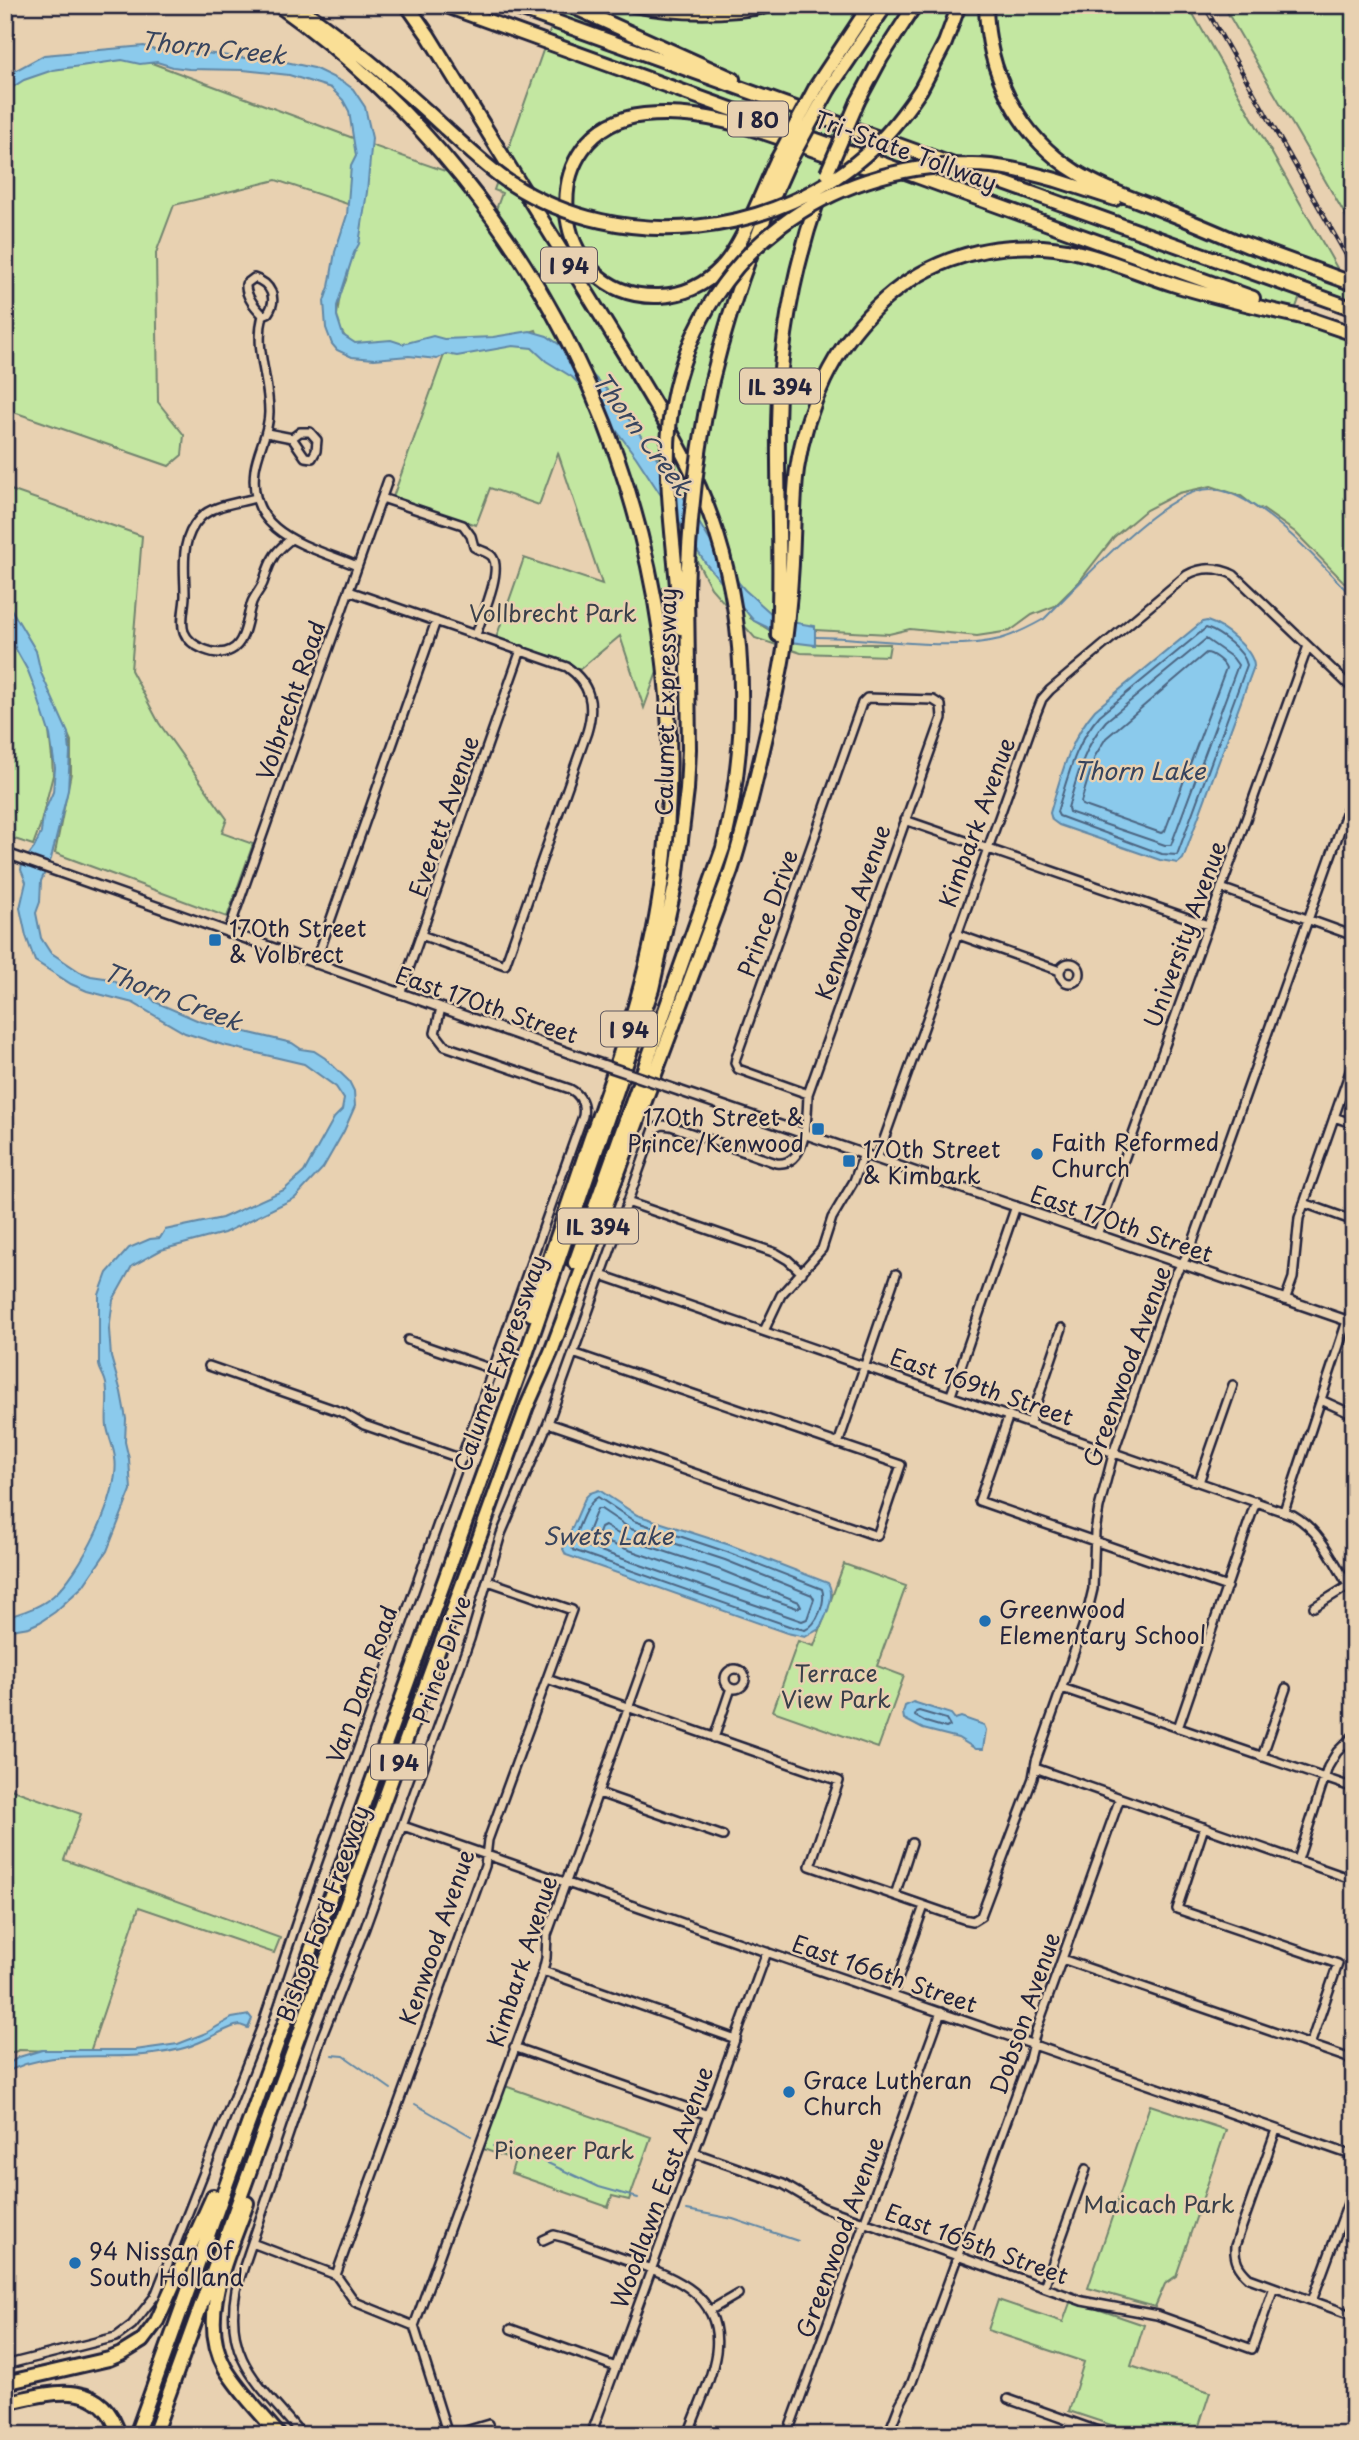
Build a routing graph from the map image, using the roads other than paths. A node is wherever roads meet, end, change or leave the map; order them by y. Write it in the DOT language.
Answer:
graph roads {
  1 [pos="278,5"];
  2 [pos="296,5"];
  3 [pos="407,5"];
  4 [pos="444,5"];
  5 [pos="509,5"];
  6 [pos="569,5"];
  7 [pos="633,5"];
  8 [pos="773,5"];
  9 [pos="870,5"];
  10 [pos="886,5"];
  11 [pos="915,5"];
  12 [pos="959,5"];
  13 [pos="986,5"];
  14 [pos="823,87"];
  15 [pos="779,103"];
  16 [pos="782,162"];
  17 [pos="944,187"];
  18 [pos="1248,246"];
  19 [pos="1354,284"];
  20 [pos="1353,309"];
  21 [pos="263,315"];
  22 [pos="1314,320"];
  23 [pos="1354,334"];
  24 [pos="267,433"];
  25 [pos="292,439"];
  26 [pos="388,480"];
  27 [pos="255,498"];
  28 [pos="382,498"];
  29 [pos="291,539"];
  30 [pos="358,566"];
  31 [pos="682,589"];
  32 [pos="349,591"];
  33 [pos="785,607"];
  34 [pos="436,621"];
  35 [pos="475,635"];
  36 [pos="1308,646"];
  37 [pos="521,650"];
  38 [pos="1354,690"];
  39 [pos="865,699"];
  40 [pos="1354,791"];
  41 [pos="905,820"];
  42 [pos="988,848"];
  43 [pos="5,853"];
  44 [pos="1221,888"];
  45 [pos="1308,919"];
  46 [pos="1208,925"];
  47 [pos="228,933"];
  48 [pos="956,934"];
  49 [pos="421,935"];
  50 [pos="1354,936"];
  51 [pos="316,964"];
  52 [pos="1060,971"];
  53 [pos="400,994"];
  54 [pos="442,1009"];
  55 [pos="1354,1060"];
  56 [pos="808,1094"];
  57 [pos="1334,1117"];
  58 [pos="1354,1124"];
  59 [pos="805,1133"];
  60 [pos="864,1154"];
  61 [pos="877,1158"];
  62 [pos="627,1202"];
  63 [pos="1304,1203"];
  64 [pos="1016,1206"];
  65 [pos="1354,1221"];
  66 [pos="1097,1235"];
  67 [pos="1182,1264"];
  68 [pos="802,1273"];
  69 [pos="896,1274"];
  70 [pos="601,1276"];
  71 [pos="1285,1300"];
  72 [pos="1350,1322"];
  73 [pos="1062,1328"];
  74 [pos="764,1331"];
  75 [pos="408,1340"];
  76 [pos="573,1353"];
  77 [pos="209,1366"];
  78 [pos="864,1366"];
  79 [pos="492,1369"];
  80 [pos="1233,1385"];
  81 [pos="951,1395"];
  82 [pos="1321,1400"];
  83 [pos="527,1406"];
  84 [pos="1009,1415"];
  85 [pos="1354,1415"];
  86 [pos="1030,1422"];
  87 [pos="548,1423"];
  88 [pos="838,1444"];
  89 [pos="1114,1451"];
  90 [pos="462,1459"];
  91 [pos="1199,1482"];
  92 [pos="474,1494"];
  93 [pos="1256,1501"];
  94 [pos="1284,1511"];
  95 [pos="1096,1540"];
  96 [pos="488,1581"];
  97 [pos="1348,1586"];
  98 [pos="1227,1587"];
  99 [pos="1354,1595"];
  100 [pos="1314,1607"];
  101 [pos="650,1647"];
  102 [pos="547,1679"];
  103 [pos="731,1688"];
  104 [pos="1062,1688"];
  105 [pos="1286,1688"];
  106 [pos="629,1708"];
  107 [pos="1178,1728"];
  108 [pos="1354,1735"];
  109 [pos="714,1738"];
  110 [pos="1262,1757"];
  111 [pos="1035,1769"];
  112 [pos="1323,1778"];
  113 [pos="1354,1788"];
  114 [pos="599,1793"];
  115 [pos="1120,1798"];
  116 [pos="403,1826"];
  117 [pos="1204,1828"];
  118 [pos="723,1836"];
  119 [pos="912,1843"];
  120 [pos="486,1854"];
  121 [pos="1298,1860"];
  122 [pos="1354,1880"];
  123 [pos="565,1882"];
  124 [pos="895,1895"];
  125 [pos="925,1906"];
  126 [pos="767,1952"];
  127 [pos="1062,1959"];
  128 [pos="543,1971"];
  129 [pos="892,1996"];
  130 [pos="941,2012"];
  131 [pos="736,2039"];
  132 [pos="1032,2044"];
  133 [pos="1310,2045"];
  134 [pos="514,2047"];
  135 [pos="1354,2060"];
  136 [pos="264,2077"];
  137 [pos="708,2115"];
  138 [pos="270,2118"];
  139 [pos="1276,2130"];
  140 [pos="695,2153"];
  141 [pos="1354,2156"];
  142 [pos="1086,2169"];
  143 [pos="1354,2187"];
  144 [pos="865,2222"];
  145 [pos="543,2240"];
  146 [pos="252,2243"];
  147 [pos="958,2256"];
  148 [pos="652,2269"];
  149 [pos="336,2275"];
  150 [pos="1044,2287"];
  151 [pos="1274,2287"];
  152 [pos="738,2294"];
  153 [pos="1312,2301"];
  154 [pos="709,2311"];
  155 [pos="1354,2316"];
  156 [pos="414,2326"];
  157 [pos="511,2329"];
  158 [pos="5,2365"];
  159 [pos="616,2367"];
  160 [pos="5,2384"];
  161 [pos="1008,2399"];
  162 [pos="5,2403"];
  163 [pos="1070,2421"];
  164 [pos="489,2424"];
  165 [pos="119,2435"];
  166 [pos="136,2435"];
  167 [pos="154,2435"];
  168 [pos="213,2435"];
  169 [pos="235,2435"];
  170 [pos="279,2435"];
  171 [pos="302,2435"];
  172 [pos="450,2435"];
  173 [pos="592,2435"];
  174 [pos="688,2435"];
  175 [pos="787,2435"];
  176 [pos="888,2435"];
  177 [pos="1065,2435"];
  178 [pos="1108,2435"];
  1 -- 92 [label="highway, I 94"];
  2 -- 12 [label="highway, bridge"];
  3 -- 83 [label="highway, I 94"];
  4 -- 17 [label="highway, Tri-State Tollway / I 80"];
  5 -- 15 [label="highway, Tri-State Tollway / I 80"];
  6 -- 15 [label="highway"];
  7 -- 8 [label="highway"];
  9 -- 14 [label="highway"];
  10 -- 14 [label="highway, Calumet Expressway / IL 394"];
  11 -- 33 [label="highway, IL 394, bridge"];
  13 -- 18 [label="highway"];
  14 -- 16 [label="highway, Calumet Expressway / IL 394, bridge"];
  15 -- 20 [label="highway, Tri-State Tollway / I 80"];
  16 -- 17 [label="highway"];
  16 -- 31 [label="highway, Calumet Expressway / IL 394, bridge"];
  17 -- 22 [label="highway, Tri-State Tollway / I 80"];
  18 -- 19 [label="highway"];
  18 -- 31 [label="highway, bridge"];
  21 -- 21 [label="street"];
  21 -- 24 [label="street"];
  22 -- 23 [label="highway, Tri-State Tollway / I 80"];
  22 -- 33 [label="highway"];
  24 -- 25 [label="street"];
  24 -- 27 [label="street"];
  26 -- 28 [label="street, Volbrecht Road"];
  27 -- 29 [label="street"];
  27 -- 29 [label="street"];
  28 -- 30 [label="street, Volbrecht Road"];
  28 -- 35 [label="street"];
  29 -- 30 [label="street"];
  30 -- 32 [label="street, Volbrecht Road"];
  31 -- 92 [label="highway, Calumet Expressway / IL 394"];
  32 -- 34 [label="street"];
  32 -- 47 [label="street, Volbrecht Road"];
  33 -- 83 [label="highway, IL 394"];
  34 -- 35 [label="street"];
  34 -- 51 [label="street"];
  35 -- 37 [label="street"];
  36 -- 38 [label="street"];
  36 -- 42 [label="street, Kimbark Avenue"];
  36 -- 44 [label="street, University Avenue"];
  37 -- 49 [label="street, Everett Avenue"];
  37 -- 49 [label="street"];
  39 -- 41 [label="street, Kenwood Avenue"];
  39 -- 56 [label="street, Prince Drive"];
  40 -- 45 [label="street, Greenwood Avenue"];
  41 -- 42 [label="street"];
  41 -- 56 [label="street, Kenwood Avenue"];
  42 -- 46 [label="street"];
  42 -- 48 [label="street, Kimbark Avenue"];
  43 -- 47 [label="street, East 170th Street"];
  44 -- 45 [label="street"];
  44 -- 46 [label="street, University Avenue"];
  45 -- 50 [label="street"];
  45 -- 67 [label="street, Greenwood Avenue"];
  46 -- 66 [label="street, University Avenue"];
  47 -- 51 [label="street, East 170th Street"];
  48 -- 52 [label="street"];
  48 -- 61 [label="street, Kimbark Avenue"];
  49 -- 53 [label="street, Everett Avenue"];
  51 -- 53 [label="street, East 170th Street"];
  53 -- 54 [label="street, East 170th Street"];
  54 -- 59 [label="street, East 170th Street, bridge"];
  54 -- 79 [label="street, Van Dam Road"];
  55 -- 57 [label="street"];
  56 -- 59 [label="street, Kenwood Avenue"];
  57 -- 58 [label="street"];
  57 -- 63 [label="street"];
  59 -- 60 [label="street, East 170th Street"];
  59 -- 62 [label="street, Prince Drive"];
  60 -- 61 [label="street, East 170th Street"];
  60 -- 68 [label="street"];
  61 -- 64 [label="street, East 170th Street"];
  62 -- 68 [label="street"];
  62 -- 70 [label="street, Prince Drive"];
  63 -- 65 [label="street"];
  63 -- 71 [label="street"];
  64 -- 66 [label="street, East 170th Street"];
  64 -- 81 [label="street"];
  66 -- 67 [label="street, East 170th Street"];
  67 -- 71 [label="street, East 170th Street"];
  67 -- 89 [label="street, Greenwood Avenue"];
  68 -- 74 [label="street"];
  69 -- 78 [label="street"];
  70 -- 74 [label="street, East 169th Street"];
  70 -- 76 [label="street, Prince Drive"];
  71 -- 72 [label="street, East 170th Street"];
  72 -- 82 [label="street"];
  73 -- 86 [label="street"];
  74 -- 78 [label="street, East 169th Street"];
  75 -- 79 [label="street"];
  76 -- 87 [label="street, Prince Drive"];
  76 -- 88 [label="street"];
  77 -- 90 [label="street"];
  78 -- 81 [label="street, East 169th Street"];
  78 -- 88 [label="street"];
  79 -- 90 [label="street, Van Dam Road"];
  80 -- 91 [label="street"];
  81 -- 84 [label="street, East 169th Street"];
  82 -- 85 [label="street"];
  82 -- 94 [label="street"];
  83 -- 138 [label="highway, Bishop Ford Freeway / I 94"];
  84 -- 86 [label="street, East 169th Street"];
  84 -- 95 [label="street"];
  86 -- 89 [label="street, East 169th Street"];
  87 -- 88 [label="street"];
  87 -- 96 [label="street, Prince Drive"];
  89 -- 91 [label="street, East 169th Street"];
  89 -- 95 [label="street, Greenwood Avenue"];
  90 -- 158 [label="street, Van Dam Road"];
  91 -- 93 [label="street, East 169th Street"];
  92 -- 136 [label="highway, Bishop Ford Freeway / I 94"];
  93 -- 94 [label="street, East 169th Street"];
  93 -- 98 [label="street"];
  94 -- 97 [label="street, East 169th Street"];
  95 -- 98 [label="street"];
  95 -- 104 [label="street, Greenwood Avenue"];
  96 -- 102 [label="street, Kenwood Avenue"];
  96 -- 116 [label="street, Prince Drive"];
  97 -- 99 [label="street, East 169th Street"];
  97 -- 100 [label="street"];
  98 -- 107 [label="street"];
  101 -- 106 [label="street, Kimbark Avenue"];
  102 -- 106 [label="street"];
  102 -- 120 [label="street, Kenwood Avenue"];
  103 -- 109 [label="street"];
  104 -- 107 [label="street"];
  104 -- 111 [label="street, Greenwood Avenue"];
  105 -- 110 [label="street"];
  106 -- 109 [label="street"];
  106 -- 114 [label="street, Kimbark Avenue"];
  107 -- 110 [label="street"];
  108 -- 112 [label="street"];
  109 -- 124 [label="street"];
  110 -- 112 [label="street"];
  111 -- 115 [label="street"];
  111 -- 125 [label="street, Greenwood Avenue"];
  112 -- 113 [label="street"];
  112 -- 121 [label="street"];
  114 -- 118 [label="street"];
  114 -- 123 [label="street, Kimbark Avenue"];
  115 -- 117 [label="street"];
  115 -- 127 [label="street, Dobson Avenue"];
  116 -- 120 [label="street, East 166th Street"];
  116 -- 146 [label="street, Prince Drive"];
  117 -- 121 [label="street"];
  117 -- 133 [label="street"];
  119 -- 124 [label="street"];
  120 -- 123 [label="street, East 166th Street"];
  120 -- 149 [label="street, Kenwood Avenue"];
  121 -- 122 [label="street"];
  123 -- 126 [label="street, East 166th Street"];
  123 -- 128 [label="street, Kimbark Avenue"];
  124 -- 125 [label="street"];
  125 -- 129 [label="street"];
  126 -- 129 [label="street, East 166th Street"];
  126 -- 131 [label="street, Woodlawn East Avenue"];
  127 -- 132 [label="street, Dobson Avenue"];
  127 -- 133 [label="street"];
  128 -- 131 [label="street"];
  128 -- 134 [label="street, Kimbark Avenue"];
  129 -- 130 [label="street, East 166th Street"];
  130 -- 132 [label="street, East 166th Street"];
  130 -- 144 [label="street, Greenwood Avenue"];
  131 -- 137 [label="street, Woodlawn East Avenue"];
  132 -- 139 [label="street, East 166th Street"];
  132 -- 147 [label="street, Dobson Avenue"];
  133 -- 135 [label="street"];
  134 -- 137 [label="street"];
  134 -- 156 [label="street, Kimbark Avenue"];
  136 -- 160 [label="highway"];
  136 -- 166 [label="highway, Bishop Ford Freeway / I 94"];
  137 -- 140 [label="street, Woodlawn East Avenue"];
  138 -- 167 [label="highway, Bishop Ford Freeway / I 94"];
  138 -- 170 [label="highway"];
  139 -- 141 [label="street, East 166th Street"];
  139 -- 151 [label="street"];
  140 -- 144 [label="street, East 165th Street"];
  140 -- 148 [label="street, Woodlawn East Avenue"];
  142 -- 150 [label="street"];
  143 -- 153 [label="street"];
  144 -- 147 [label="street, East 165th Street"];
  144 -- 175 [label="street, Greenwood Avenue"];
  145 -- 148 [label="street"];
  146 -- 149 [label="street"];
  146 -- 171 [label="street, Prince Drive"];
  147 -- 150 [label="street, East 165th Street"];
  147 -- 176 [label="street, Dobson Avenue"];
  148 -- 154 [label="street"];
  148 -- 159 [label="street, Woodlawn East Avenue"];
  149 -- 156 [label="street"];
  150 -- 151 [label="street, East 165th Street"];
  151 -- 153 [label="street"];
  152 -- 154 [label="street"];
  153 -- 155 [label="street"];
  154 -- 174 [label="street"];
  156 -- 172 [label="street"];
  157 -- 159 [label="street"];
  159 -- 173 [label="street, Woodlawn East Avenue"];
  161 -- 163 [label="street"];
  162 -- 165 [label="highway"];
  163 -- 177 [label="street"];
  163 -- 178 [label="street"];
  164 -- 172 [label="street"];
  168 -- 169 [label="highway"];
}
